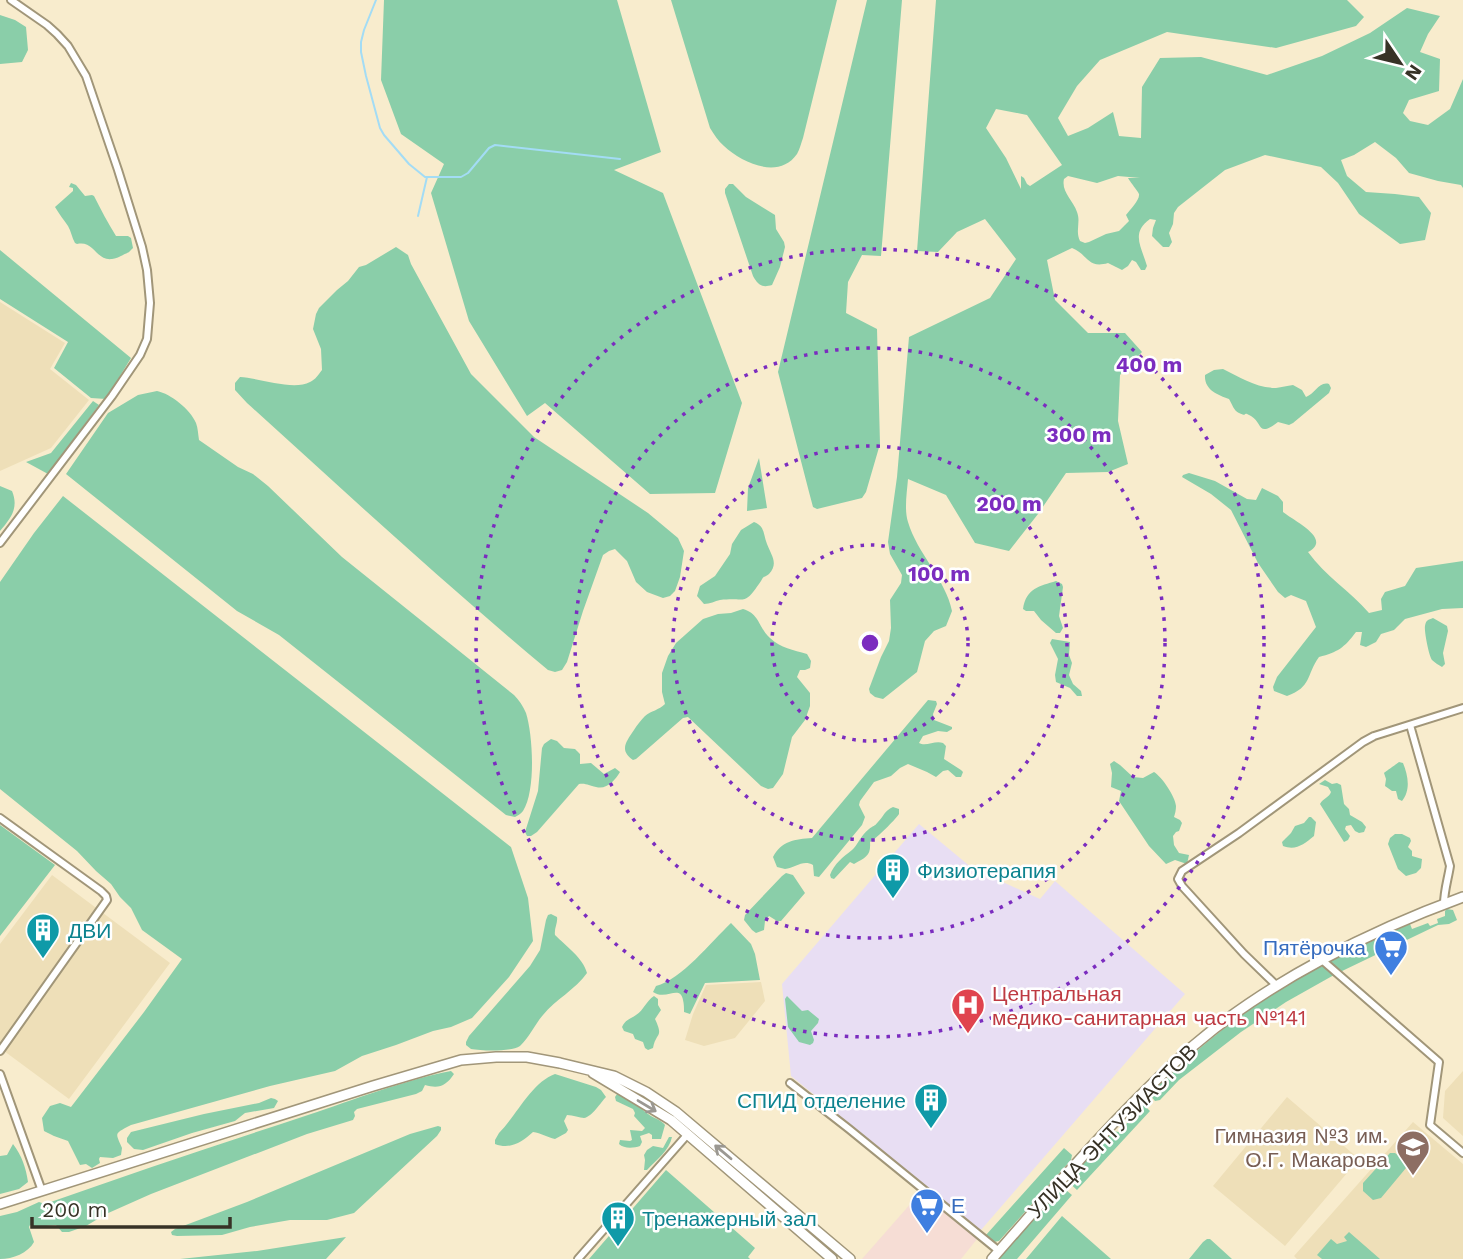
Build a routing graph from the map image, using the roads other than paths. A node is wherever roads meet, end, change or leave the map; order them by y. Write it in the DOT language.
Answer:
graph roads {
  1 [pos="11,0"];
  2 [pos="0,543"];
  3 [pos="1463,708"];
  4 [pos="1410,725"];
  5 [pos="0,818"];
  6 [pos="1463,897"];
  7 [pos="1444,904"];
  8 [pos="1322,960"];
  9 [pos="1277,986"];
  10 [pos="0,1051"];
  11 [pos="0,1074"];
  12 [pos="790,1083"];
  13 [pos="673,1116"];
  14 [pos="687,1135"];
  15 [pos="1463,1153"];
  16 [pos="743,1169"];
  17 [pos="736,1177"];
  18 [pos="42,1191"];
  19 [pos="772,1192"];
  20 [pos="764,1201"];
  21 [pos="0,1204"];
  22 [pos="807,1222"];
  23 [pos="800,1232"];
  24 [pos="995,1255"];
  25 [pos="578,1259"];
  26 [pos="832,1259"];
  27 [pos="850,1259"];
  1 -- 2 [label="street"];
  3 -- 4 [label="street"];
  4 -- 7 [label="street"];
  4 -- 9 [label="street"];
  5 -- 10 [label="street"];
  6 -- 7 [label="main road, УЛИЦА ЭНТУЗИАСТОВ"];
  7 -- 8 [label="main road, УЛИЦА ЭНТУЗИАСТОВ"];
  8 -- 9 [label="main road, УЛИЦА ЭНТУЗИАСТОВ"];
  8 -- 15 [label="street"];
  9 -- 24 [label="main road, УЛИЦА ЭНТУЗИАСТОВ"];
  11 -- 18 [label="street"];
  12 -- 24 [label="street"];
  13 -- 14 [label="main road"];
  16 -- 13 [label="main road, one-way"];
  13 -- 18 [label="main road"];
  14 -- 17 [label="main road"];
  14 -- 25 [label="street"];
  16 -- 17 [label="main road"];
  16 -- 19 [label="main road"];
  17 -- 20 [label="main road"];
  18 -- 21 [label="main road"];
  19 -- 20 [label="main road"];
  19 -- 22 [label="main road"];
  20 -- 23 [label="main road"];
  22 -- 23 [label="main road"];
  22 -- 27 [label="main road"];
  23 -- 26 [label="main road"];
}
